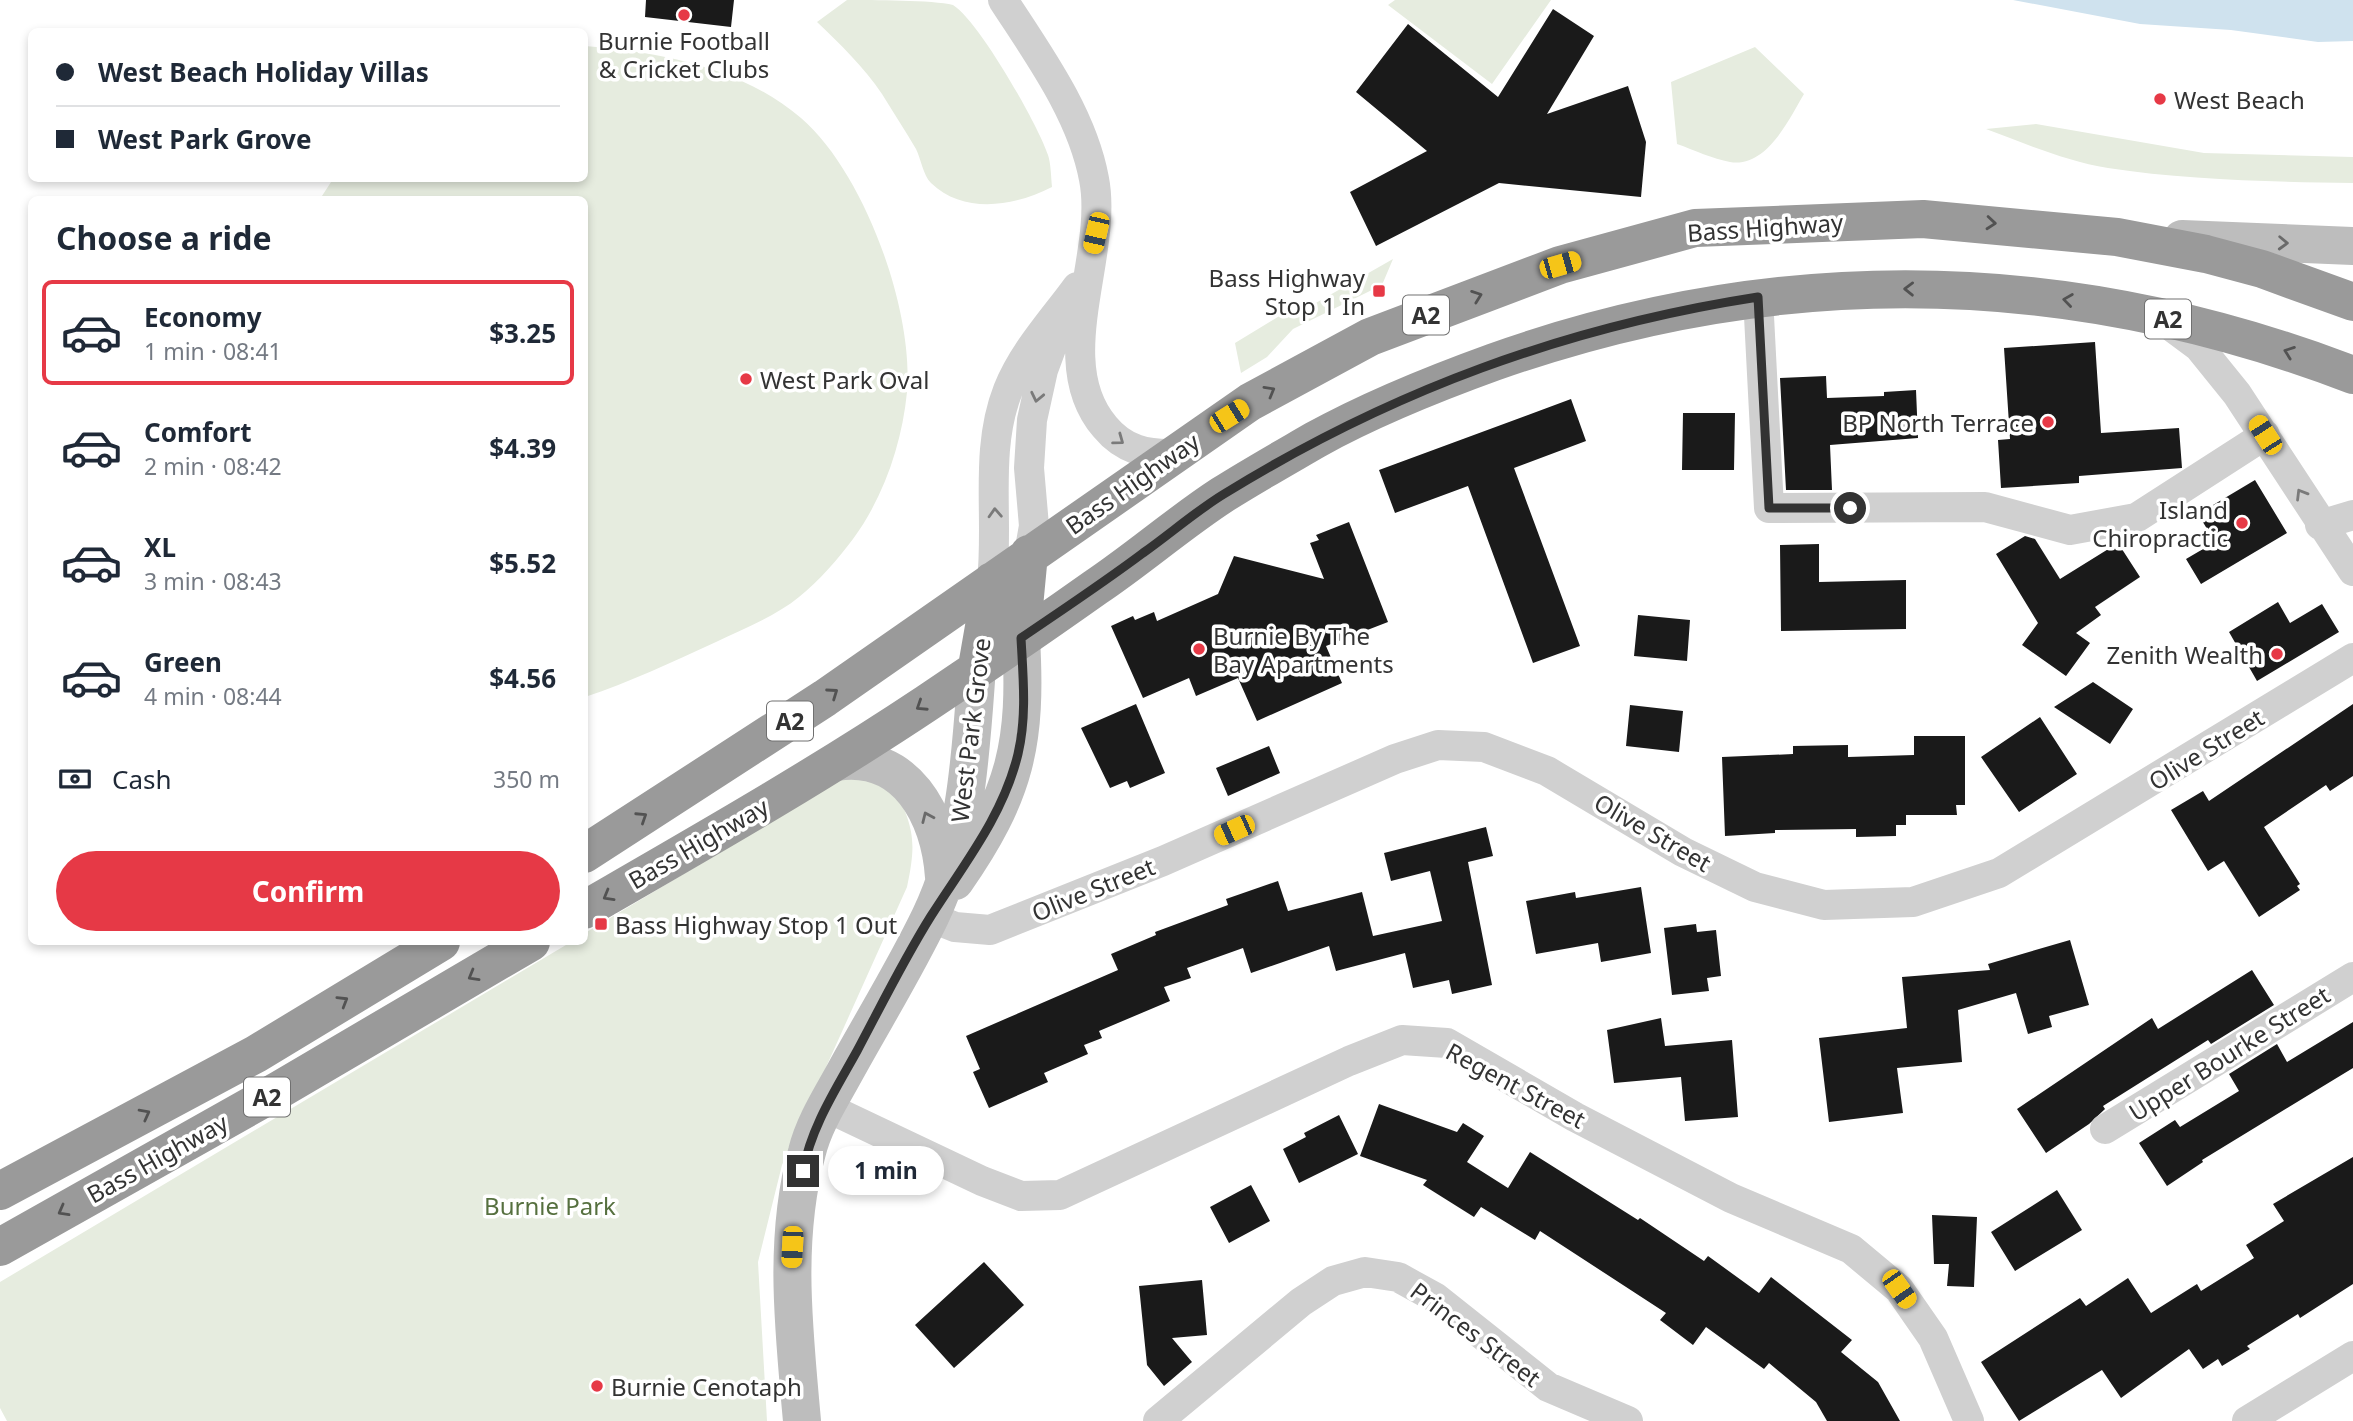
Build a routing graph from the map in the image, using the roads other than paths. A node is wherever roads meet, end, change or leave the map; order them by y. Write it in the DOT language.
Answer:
graph roads {
  1 [pos="1003,0"];
  2 [pos="2117,237"];
  3 [pos="2353,246"];
  4 [pos="1083,275"];
  5 [pos="1758,297"];
  6 [pos="2353,302"];
  7 [pos="2153,315"];
  8 [pos="2353,375"];
  9 [pos="2265,435"];
  10 [pos="1175,454"];
  11 [pos="2353,515"];
  12 [pos="2320,525"];
  13 [pos="1029,554"];
  14 [pos="2353,571"];
  15 [pos="992,581"];
  16 [pos="1021,638"];
  17 [pos="2353,658"];
  18 [pos="977,667"];
  19 [pos="836,762"];
  20 [pos="588,851"];
  21 [pos="944,882"];
  22 [pos="588,908"];
  23 [pos="930,917"];
  24 [pos="436,945"];
  25 [pos="526,945"];
  26 [pos="2353,978"];
  27 [pos="826,1107"];
  28 [pos="2105,1129"];
  29 [pos="0,1191"];
  30 [pos="0,1247"];
  31 [pos="2353,1356"];
  32 [pos="802,1421"];
  33 [pos="1158,1421"];
  34 [pos="1628,1421"];
  35 [pos="1969,1421"];
  36 [pos="2247,1421"];
  1 -- 4 [label="street"];
  2 -- 3 [label="main road, one-way"];
  2 -- 6 [label="highway, Bass Highway / A2"];
  10 -- 2 [label="highway, Bass Highway / A2, one-way"];
  4 -- 10 [label="street, one-way"];
  4 -- 13 [label="street, one-way"];
  15 -- 4 [label="street, one-way"];
  7 -- 5 [label="highway, Bass Highway / A2, one-way"];
  5 -- 9 [label="street"];
  5 -- 16 [label="highway, Bass Highway / A2"];
  8 -- 7 [label="highway, Bass Highway / A2, one-way"];
  7 -- 9 [label="street"];
  12 -- 9 [label="street, one-way"];
  10 -- 13 [label="highway, Bass Highway / A2"];
  11 -- 12 [label="street"];
  12 -- 14 [label="street"];
  13 -- 15 [label="highway, Bass Highway / A2"];
  13 -- 16 [label="highway"];
  15 -- 18 [label="highway, West Park Grove"];
  20 -- 15 [label="highway, Bass Highway / A2, one-way"];
  16 -- 18 [label="highway, Bass Highway / A2"];
  16 -- 23 [label="main road, West Park Grove"];
  17 -- 23 [label="street, Olive Street"];
  18 -- 19 [label="highway, Bass Highway / A2, one-way"];
  18 -- 21 [label="main road, West Park Grove"];
  21 -- 19 [label="main road, one-way"];
  19 -- 22 [label="highway, Bass Highway / A2, one-way"];
  21 -- 23 [label="main road, West Park Grove"];
  23 -- 27 [label="main road, West Park Grove"];
  29 -- 24 [label="highway, Bass Highway / A2, one-way"];
  25 -- 30 [label="highway, Bass Highway / A2, one-way"];
  26 -- 28 [label="street, Upper Bourke Street"];
  27 -- 32 [label="main road, West Park Grove"];
  27 -- 35 [label="street, Regent Street"];
  31 -- 36 [label="street"];
  33 -- 34 [label="street, Princes Street"];
}
